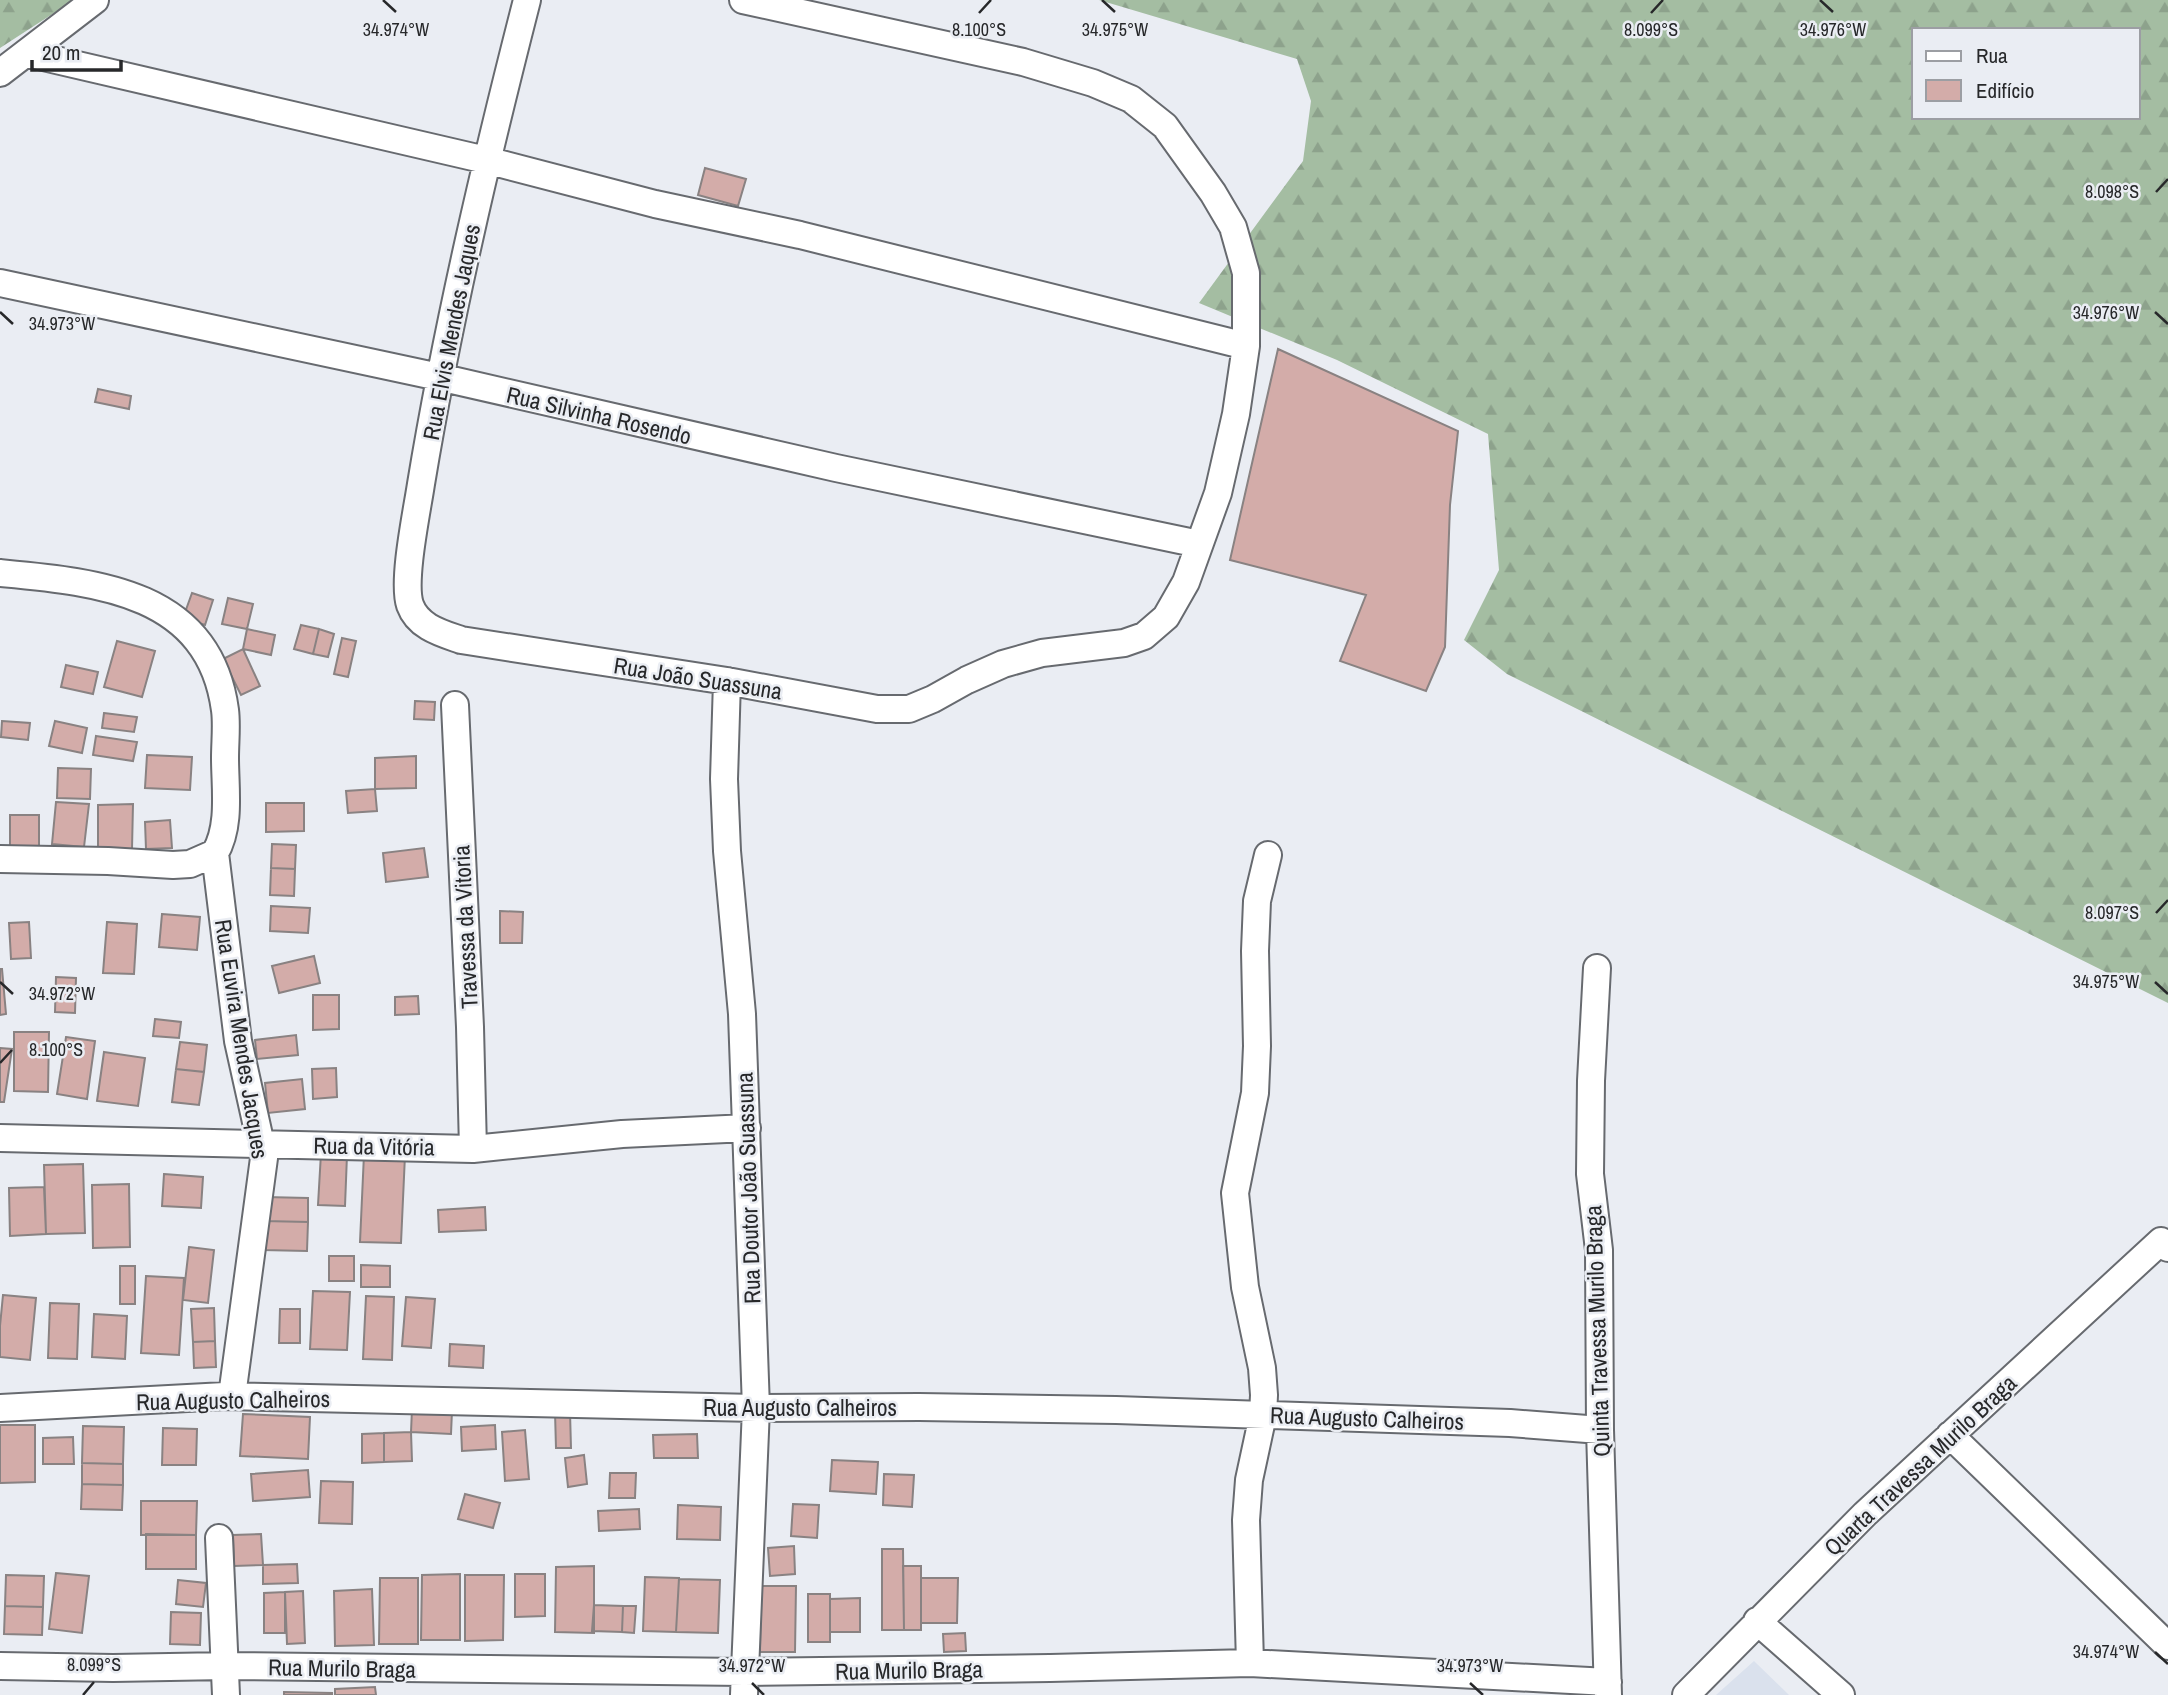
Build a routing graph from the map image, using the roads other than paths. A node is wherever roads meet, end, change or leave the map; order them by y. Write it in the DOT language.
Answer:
graph roads {
  1 [pos="94,0"];
  2 [pos="527,0"];
  3 [pos="753,2"];
  4 [pos="26,54"];
  5 [pos="0,73"];
  6 [pos="486,160"];
  7 [pos="0,283"];
  8 [pos="1247,346"];
  9 [pos="439,377"];
  10 [pos="1199,544"];
  11 [pos="0,573"];
  12 [pos="461,640"];
  13 [pos="727,681"];
  14 [pos="455,705"];
  15 [pos="215,853"];
  16 [pos="1268,855"];
  17 [pos="0,859"];
  18 [pos="1597,968"];
  19 [pos="747,1128"];
  20 [pos="0,1138"];
  21 [pos="261,1144"];
  22 [pos="473,1149"];
  23 [pos="2165,1245"];
  24 [pos="232,1396"];
  25 [pos="0,1408"];
  26 [pos="756,1408"];
  27 [pos="1263,1415"];
  28 [pos="1600,1430"];
  29 [pos="1950,1435"];
  30 [pos="219,1538"];
  31 [pos="1758,1621"];
  32 [pos="2168,1646"];
  33 [pos="1250,1663"];
  34 [pos="0,1666"];
  35 [pos="226,1666"];
  36 [pos="744,1684"];
  37 [pos="1608,1689"];
  38 [pos="226,1695"];
  39 [pos="1686,1695"];
  40 [pos="1841,1695"];
  1 -- 4 [label="street"];
  2 -- 6 [label="street, Rua Elvis Mendes Jaques"];
  3 -- 8 [label="street, Rua João Suassuna"];
  4 -- 5 [label="street"];
  4 -- 6 [label="street"];
  6 -- 8 [label="street"];
  6 -- 9 [label="street, Rua Elvis Mendes Jaques"];
  7 -- 9 [label="street, Rua Silvinha Rosendo"];
  8 -- 10 [label="street, Rua João Suassuna"];
  9 -- 10 [label="street, Rua Silvinha Rosendo"];
  9 -- 12 [label="street, Rua Elvis Mendes Jaques"];
  10 -- 13 [label="street, Rua João Suassuna"];
  11 -- 15 [label="street, Rua Euvira Mendes Jacques"];
  12 -- 13 [label="street, Rua João Suassuna"];
  13 -- 19 [label="street, Rua Doutor João Suassuna"];
  14 -- 22 [label="street, Travessa da Vitoria"];
  15 -- 17 [label="street"];
  15 -- 21 [label="street, Rua Euvira Mendes Jacques"];
  16 -- 27 [label="street"];
  18 -- 28 [label="street, Quinta Travessa Murilo Braga"];
  19 -- 22 [label="street, Rua da Vitória"];
  19 -- 26 [label="street, Rua Doutor João Suassuna"];
  20 -- 21 [label="street, Rua da Vitória"];
  21 -- 22 [label="street, Rua da Vitória"];
  21 -- 24 [label="street, Rua Euvira Mendes Jacques"];
  23 -- 29 [label="street, Quarta Travessa Murilo Braga"];
  24 -- 25 [label="street, Rua Augusto Calheiros"];
  24 -- 26 [label="street, Rua Augusto Calheiros"];
  26 -- 27 [label="street, Rua Augusto Calheiros"];
  26 -- 36 [label="street, Rua Doutor João Suassuna"];
  27 -- 28 [label="street, Rua Augusto Calheiros"];
  27 -- 33 [label="street"];
  28 -- 37 [label="street, Quinta Travessa Murilo Braga"];
  29 -- 31 [label="street, Quarta Travessa Murilo Braga"];
  29 -- 32 [label="street"];
  30 -- 35 [label="street"];
  31 -- 39 [label="street, Quarta Travessa Murilo Braga"];
  31 -- 40 [label="street"];
  33 -- 36 [label="street, Rua Murilo Braga"];
  33 -- 37 [label="street, Rua Murilo Braga"];
  34 -- 35 [label="street, Rua Murilo Braga"];
  35 -- 36 [label="street, Rua Murilo Braga"];
  35 -- 38 [label="street"];
}
